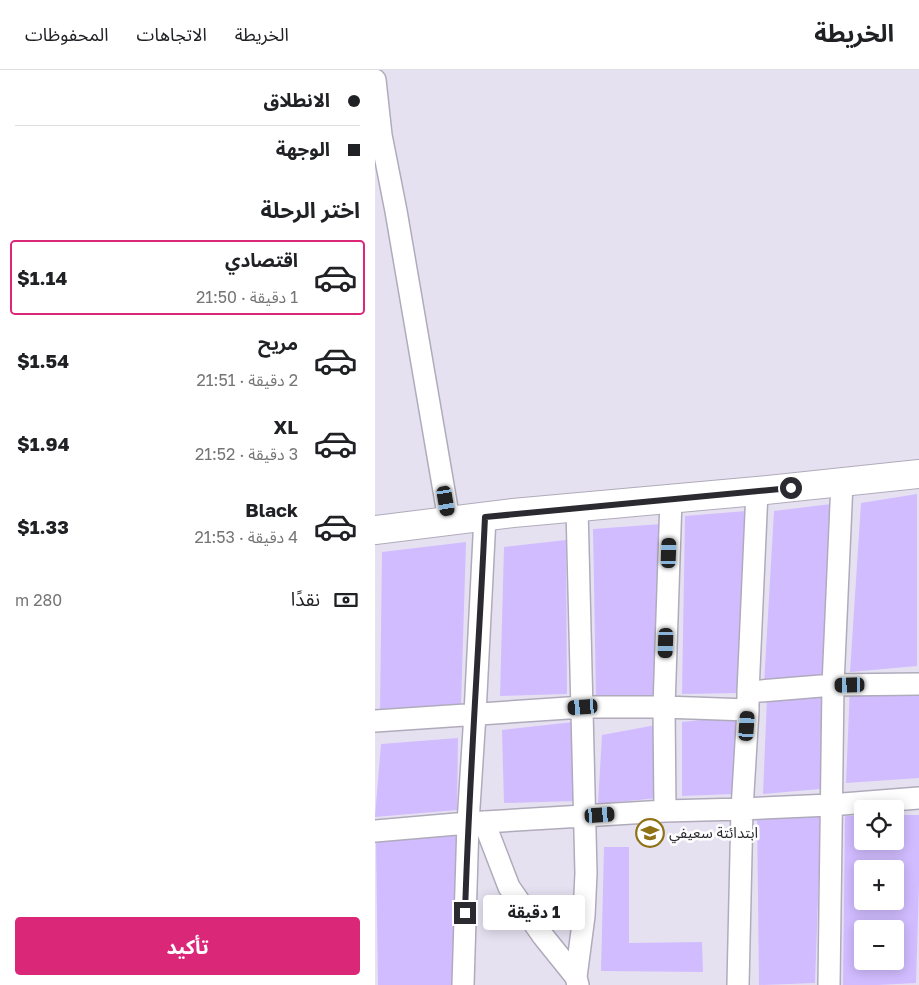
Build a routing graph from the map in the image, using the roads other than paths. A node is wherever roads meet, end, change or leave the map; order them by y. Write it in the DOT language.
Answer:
graph roads {
  1 [pos="375,80"];
  2 [pos="919,474"];
  3 [pos="842,482"];
  4 [pos="757,491"];
  5 [pos="671,499"];
  6 [pos="577,508"];
  7 [pos="485,517"];
  8 [pos="449,520"];
  9 [pos="375,530"];
  10 [pos="919,684"];
  11 [pos="833,685"];
  12 [pos="748,701"];
  13 [pos="583,707"];
  14 [pos="664,707"];
  15 [pos="475,714"];
  16 [pos="375,721"];
  17 [pos="919,798"];
  18 [pos="831,805"];
  19 [pos="742,809"];
  20 [pos="665,811"];
  21 [pos="584,816"];
  22 [pos="476,822"];
  23 [pos="375,831"];
  24 [pos="577,981"];
  25 [pos="463,985"];
  26 [pos="738,985"];
  27 [pos="829,985"];
  1 -- 8 [label="street"];
  2 -- 3 [label="main road"];
  3 -- 4 [label="main road"];
  3 -- 11 [label="street"];
  4 -- 5 [label="main road"];
  4 -- 12 [label="street"];
  5 -- 6 [label="main road"];
  5 -- 14 [label="street"];
  6 -- 7 [label="main road"];
  6 -- 13 [label="street"];
  7 -- 8 [label="main road"];
  7 -- 15 [label="street"];
  8 -- 9 [label="main road"];
  10 -- 11 [label="street"];
  11 -- 12 [label="street"];
  11 -- 18 [label="street"];
  12 -- 14 [label="street"];
  12 -- 19 [label="street"];
  13 -- 14 [label="street"];
  13 -- 15 [label="street"];
  13 -- 21 [label="street"];
  14 -- 20 [label="street"];
  15 -- 16 [label="street"];
  15 -- 22 [label="street"];
  17 -- 18 [label="street"];
  18 -- 19 [label="street"];
  18 -- 27 [label="street"];
  19 -- 20 [label="street"];
  19 -- 26 [label="street"];
  20 -- 21 [label="street"];
  21 -- 22 [label="street"];
  21 -- 24 [label="street"];
  22 -- 23 [label="street"];
  22 -- 24 [label="street"];
  22 -- 25 [label="street"];
}
